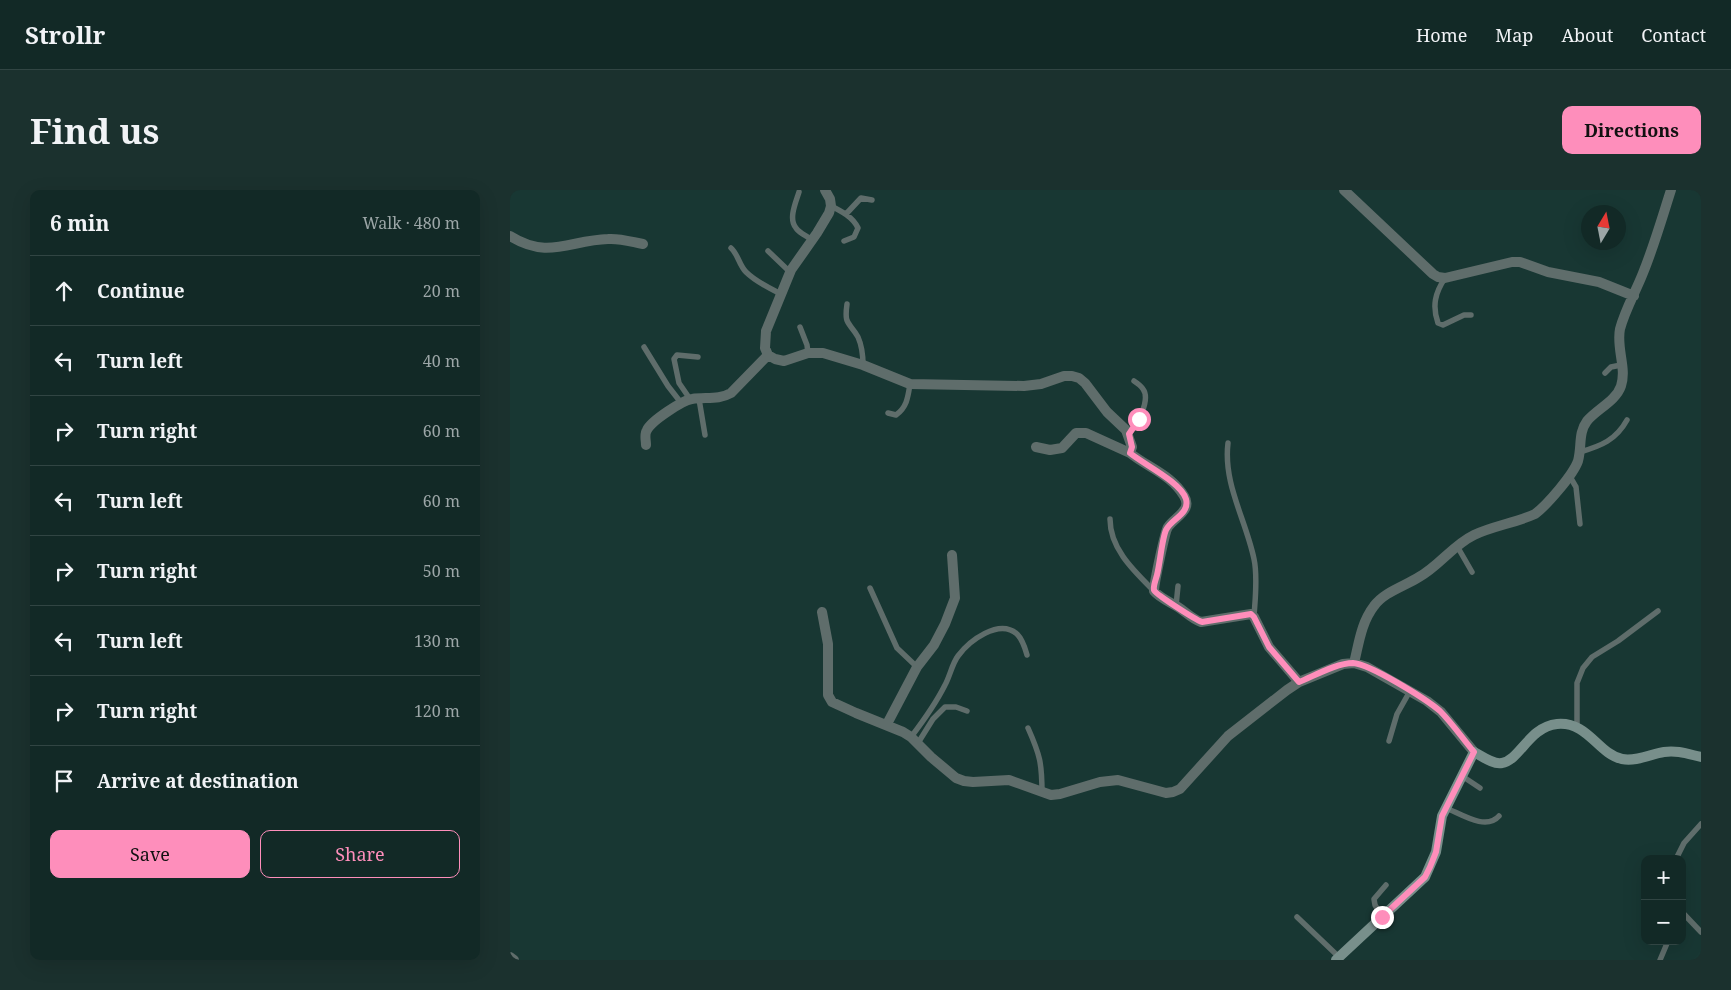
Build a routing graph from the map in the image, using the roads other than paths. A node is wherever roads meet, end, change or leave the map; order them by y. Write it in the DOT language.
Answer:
graph roads {
  1 [pos="825,190"];
  2 [pos="1344,190"];
  3 [pos="1671,190"];
  4 [pos="799,192"];
  5 [pos="872,200"];
  6 [pos="831,206"];
  7 [pos="846,214"];
  8 [pos="510,236"];
  9 [pos="812,240"];
  10 [pos="844,241"];
  11 [pos="643,244"];
  12 [pos="731,248"];
  13 [pos="768,251"];
  14 [pos="790,272"];
  15 [pos="1445,278"];
  16 [pos="781,294"];
  17 [pos="1634,296"];
  18 [pos="847,304"];
  19 [pos="1471,315"];
  20 [pos="800,327"];
  21 [pos="644,347"];
  22 [pos="808,353"];
  23 [pos="768,355"];
  24 [pos="698,357"];
  25 [pos="863,365"];
  26 [pos="1621,365"];
  27 [pos="1605,373"];
  28 [pos="1134,381"];
  29 [pos="910,384"];
  30 [pos="690,400"];
  31 [pos="888,413"];
  32 [pos="1627,420"];
  33 [pos="1129,434"];
  34 [pos="705,435"];
  35 [pos="1228,443"];
  36 [pos="646,445"];
  37 [pos="1036,448"];
  38 [pos="1580,452"];
  39 [pos="1130,453"];
  40 [pos="1570,475"];
  41 [pos="1110,519"];
  42 [pos="1580,524"];
  43 [pos="1457,546"];
  44 [pos="952,556"];
  45 [pos="1472,572"];
  46 [pos="1178,586"];
  47 [pos="870,588"];
  48 [pos="1154,591"];
  49 [pos="1176,606"];
  50 [pos="822,612"];
  51 [pos="1658,612"];
  52 [pos="1254,617"];
  53 [pos="1027,655"];
  54 [pos="1354,663"];
  55 [pos="917,667"];
  56 [pos="1299,682"];
  57 [pos="1410,692"];
  58 [pos="967,711"];
  59 [pos="887,724"];
  60 [pos="1028,728"];
  61 [pos="1577,728"];
  62 [pos="914,740"];
  63 [pos="1389,742"];
  64 [pos="1474,752"];
  65 [pos="1701,758"];
  66 [pos="1462,776"];
  67 [pos="1480,788"];
  68 [pos="1042,793"];
  69 [pos="1446,808"];
  70 [pos="1499,816"];
  71 [pos="1701,824"];
  72 [pos="1678,855"];
  73 [pos="1386,885"];
  74 [pos="1686,916"];
  75 [pos="1298,917"];
  76 [pos="1382,917"];
  77 [pos="1701,932"];
  78 [pos="1666,945"];
  79 [pos="510,957"];
  80 [pos="1337,959"];
  81 [pos="514,960"];
  82 [pos="1660,960"];
  1 -- 6 [label="street"];
  2 -- 15 [label="street"];
  3 -- 17 [label="street"];
  4 -- 9 [label="lane"];
  5 -- 7 [label="lane"];
  6 -- 7 [label="lane"];
  6 -- 9 [label="street"];
  7 -- 10 [label="lane"];
  8 -- 11 [label="street"];
  9 -- 14 [label="street"];
  12 -- 16 [label="lane"];
  13 -- 14 [label="lane"];
  14 -- 16 [label="street"];
  15 -- 17 [label="street"];
  15 -- 19 [label="lane"];
  16 -- 23 [label="street"];
  17 -- 26 [label="street"];
  18 -- 25 [label="lane"];
  20 -- 22 [label="lane"];
  21 -- 30 [label="lane"];
  22 -- 23 [label="street"];
  22 -- 25 [label="street"];
  23 -- 30 [label="street"];
  24 -- 30 [label="lane"];
  25 -- 29 [label="street"];
  26 -- 27 [label="lane"];
  26 -- 38 [label="street"];
  28 -- 33 [label="lane"];
  29 -- 31 [label="lane"];
  29 -- 33 [label="street"];
  30 -- 34 [label="lane"];
  30 -- 36 [label="street"];
  32 -- 38 [label="lane"];
  33 -- 39 [label="street"];
  35 -- 52 [label="lane"];
  37 -- 39 [label="street"];
  38 -- 40 [label="street"];
  39 -- 48 [label="street"];
  40 -- 42 [label="lane"];
  40 -- 43 [label="street"];
  41 -- 48 [label="lane"];
  43 -- 45 [label="lane"];
  43 -- 54 [label="street"];
  44 -- 55 [label="street"];
  46 -- 49 [label="lane"];
  47 -- 55 [label="lane"];
  48 -- 49 [label="street"];
  49 -- 52 [label="street"];
  50 -- 59 [label="street"];
  51 -- 61 [label="lane"];
  52 -- 56 [label="street"];
  53 -- 62 [label="lane"];
  54 -- 56 [label="street"];
  54 -- 57 [label="street"];
  55 -- 59 [label="street"];
  56 -- 68 [label="street"];
  57 -- 63 [label="lane"];
  57 -- 64 [label="street"];
  58 -- 62 [label="lane"];
  59 -- 62 [label="street"];
  60 -- 68 [label="lane"];
  61 -- 64 [label="street"];
  61 -- 65 [label="street"];
  62 -- 68 [label="street"];
  64 -- 66 [label="street"];
  66 -- 67 [label="lane"];
  66 -- 69 [label="street"];
  69 -- 70 [label="lane"];
  69 -- 76 [label="street"];
  71 -- 72 [label="lane"];
  73 -- 76 [label="lane"];
  74 -- 77 [label="lane"];
  75 -- 80 [label="lane"];
  76 -- 80 [label="street"];
  78 -- 82 [label="lane"];
  79 -- 81 [label="street"];
}
